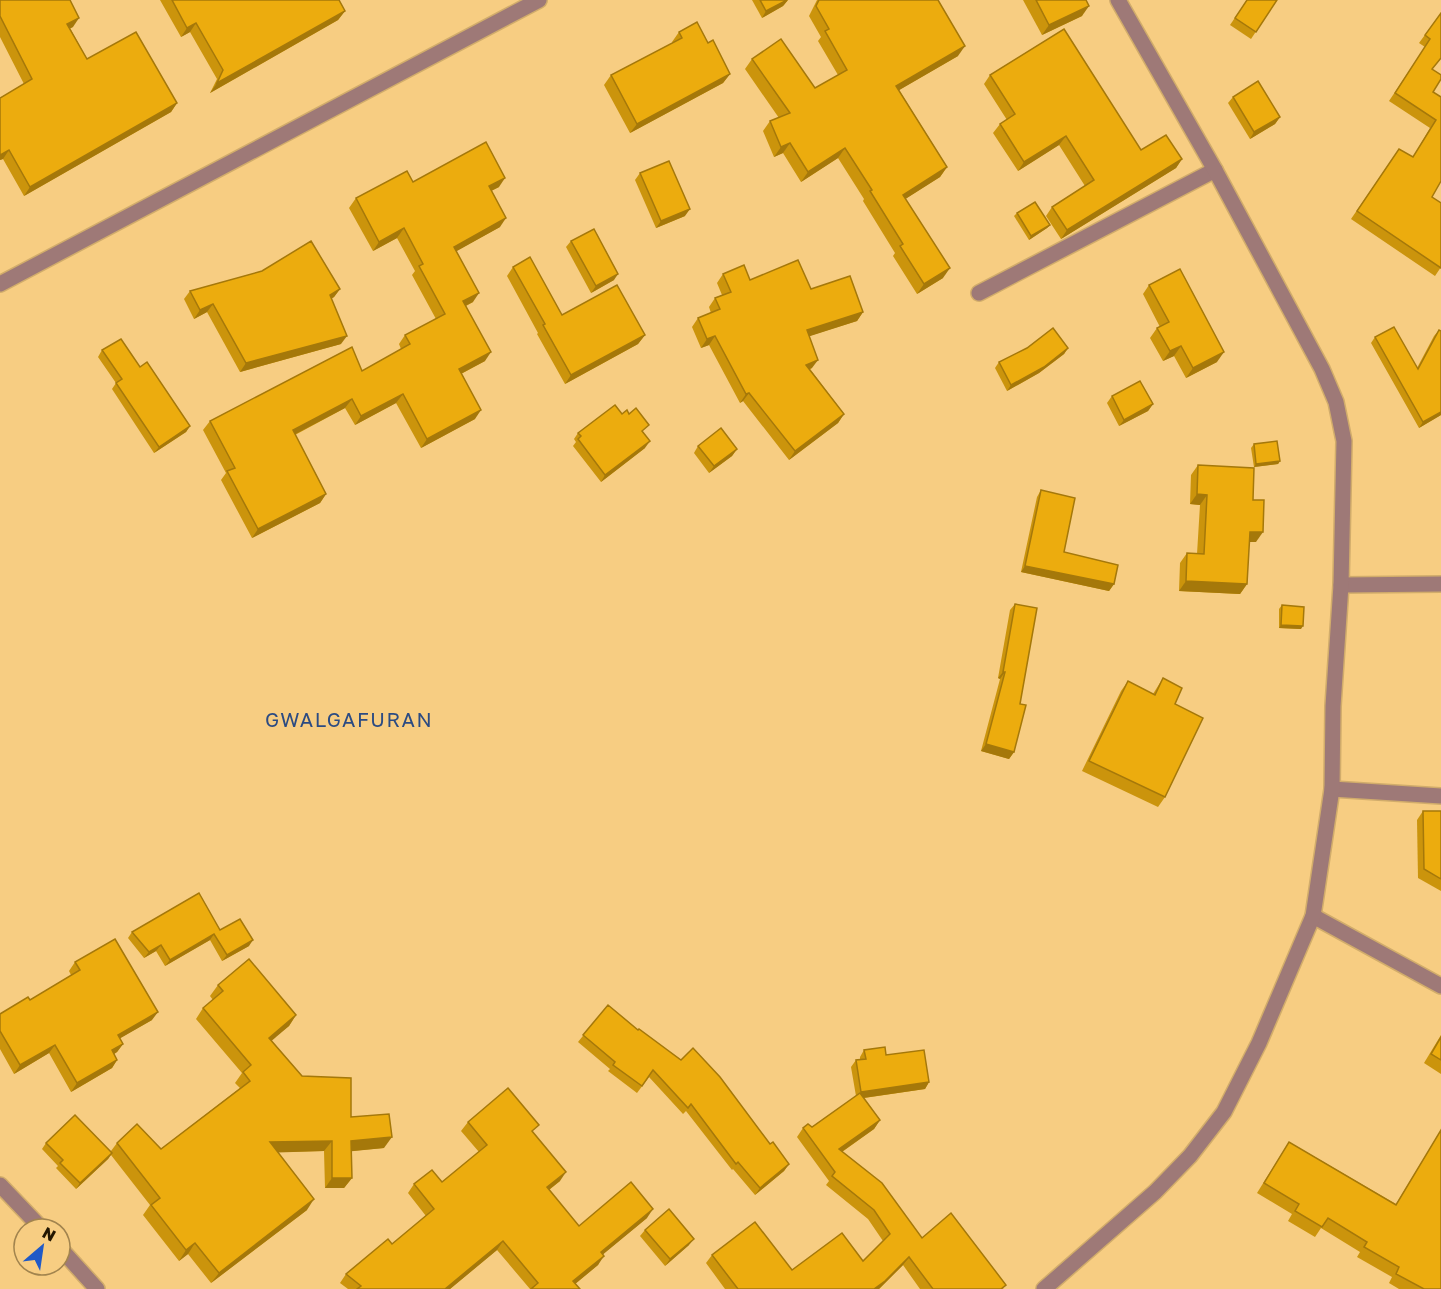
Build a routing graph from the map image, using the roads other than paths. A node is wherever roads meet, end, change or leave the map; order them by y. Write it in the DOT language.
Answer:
graph roads {
  1 [pos="539,0"];
  2 [pos="1118,0"];
  3 [pos="1215,170"];
  4 [pos="0,284"];
  5 [pos="979,293"];
  6 [pos="1441,584"];
  7 [pos="1341,585"];
  8 [pos="1332,789"];
  9 [pos="1441,796"];
  10 [pos="1313,916"];
  11 [pos="1441,986"];
  12 [pos="0,1185"];
  13 [pos="31,1217"];
  14 [pos="72,1261"];
  15 [pos="97,1289"];
  16 [pos="1044,1289"];
  1 -- 4 [label="street"];
  2 -- 3 [label="street"];
  3 -- 5 [label="street"];
  3 -- 7 [label="street"];
  6 -- 7 [label="street"];
  7 -- 8 [label="street"];
  8 -- 9 [label="street"];
  8 -- 10 [label="street"];
  10 -- 11 [label="street"];
  10 -- 16 [label="street"];
  12 -- 13 [label="street"];
  14 -- 15 [label="street"];
}
